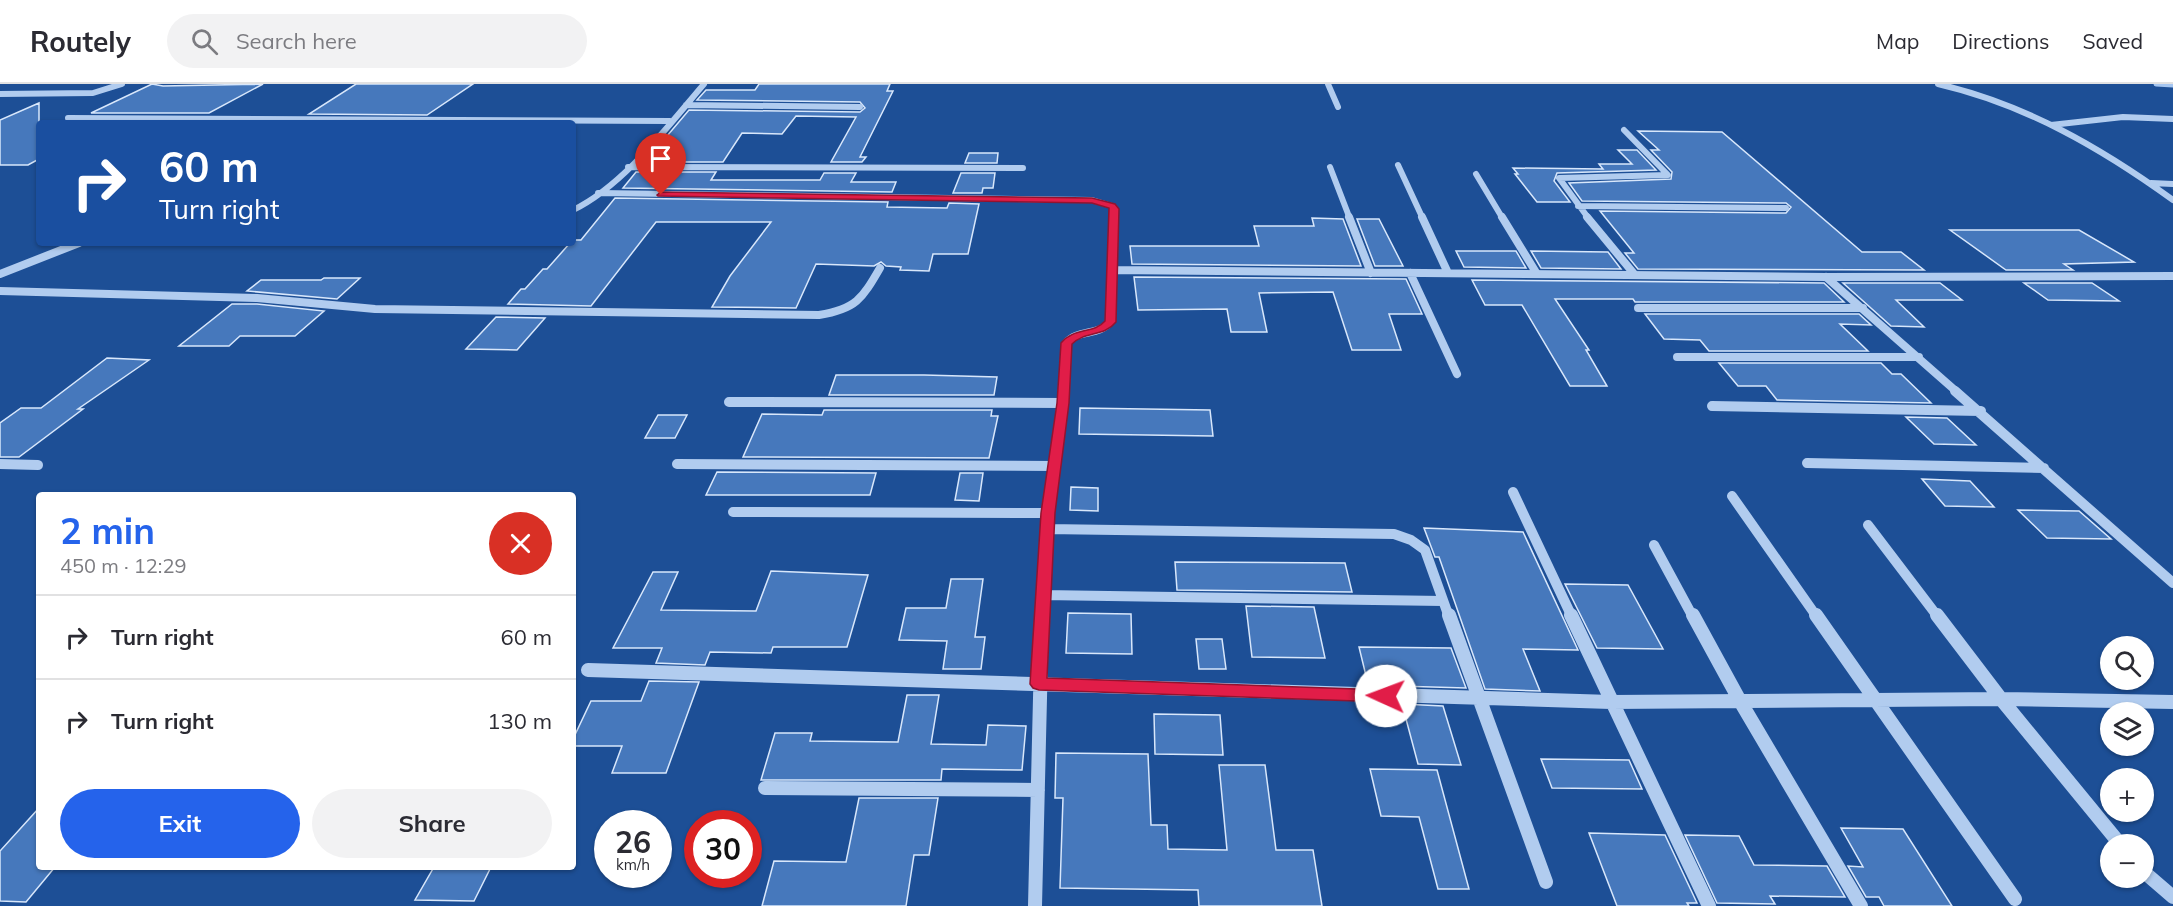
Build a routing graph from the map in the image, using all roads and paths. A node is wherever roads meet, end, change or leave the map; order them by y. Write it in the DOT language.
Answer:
graph roads {
  1 [pos="122,84"];
  2 [pos="704,84"];
  3 [pos="1328,84"];
  4 [pos="1938,84"];
  5 [pos="1946,85"];
  6 [pos="0,94"];
  7 [pos="686,105"];
  8 [pos="860,107"];
  9 [pos="1338,107"];
  10 [pos="2143,117"];
  11 [pos="68,118"];
  12 [pos="2173,119"];
  13 [pos="469,120"];
  14 [pos="576,121"];
  15 [pos="669,121"];
  16 [pos="2050,125"];
  17 [pos="2173,127"];
  18 [pos="1624,130"];
  19 [pos="1398,165"];
  20 [pos="628,167"];
  21 [pos="1330,167"];
  22 [pos="1023,168"];
  23 [pos="1476,174"];
  24 [pos="2151,183"];
  25 [pos="2173,184"];
  26 [pos="598,193"];
  27 [pos="2173,200"];
  28 [pos="1578,206"];
  29 [pos="1786,208"];
  30 [pos="576,209"];
  31 [pos="71,246"];
  32 [pos="880,268"];
  33 [pos="1112,270"];
  34 [pos="1371,273"];
  35 [pos="1410,273"];
  36 [pos="1448,273"];
  37 [pos="0,274"];
  38 [pos="1537,274"];
  39 [pos="1635,275"];
  40 [pos="2173,276"];
  41 [pos="1826,277"];
  42 [pos="0,291"];
  43 [pos="1638,308"];
  44 [pos="1863,308"];
  45 [pos="1677,357"];
  46 [pos="1919,357"];
  47 [pos="1456,374"];
  48 [pos="729,402"];
  49 [pos="1063,403"];
  50 [pos="1712,406"];
  51 [pos="1981,411"];
  52 [pos="1807,463"];
  53 [pos="0,464"];
  54 [pos="677,464"];
  55 [pos="38,465"];
  56 [pos="1055,466"];
  57 [pos="2044,468"];
  58 [pos="1513,492"];
  59 [pos="1732,496"];
  60 [pos="733,512"];
  61 [pos="1048,513"];
  62 [pos="1868,525"];
  63 [pos="1047,529"];
  64 [pos="1654,545"];
  65 [pos="2173,583"];
  66 [pos="1043,595"];
  67 [pos="1443,601"];
  68 [pos="588,670"];
  69 [pos="1039,684"];
  70 [pos="1478,699"];
  71 [pos="2001,699"];
  72 [pos="1874,700"];
  73 [pos="1740,701"];
  74 [pos="1611,702"];
  75 [pos="2173,702"];
  76 [pos="765,789"];
  77 [pos="1038,790"];
  78 [pos="2112,834"];
  79 [pos="2154,881"];
  80 [pos="1546,882"];
  81 [pos="2173,897"];
  82 [pos="2015,899"];
  83 [pos="1035,906"];
  84 [pos="1709,906"];
  85 [pos="1861,906"];
  1 -- 6 [label="street"];
  2 -- 7 [label="street"];
  3 -- 9 [label="street"];
  4 -- 5 [label="street"];
  5 -- 16 [label="street"];
  7 -- 8 [label="street"];
  7 -- 15 [label="street"];
  10 -- 12 [label="street"];
  10 -- 16 [label="street"];
  10 -- 17 [label="street"];
  11 -- 13 [label="street"];
  14 -- 15 [label="street"];
  15 -- 20 [label="street"];
  16 -- 24 [label="street"];
  18 -- 28 [label="street"];
  19 -- 36 [label="street"];
  20 -- 22 [label="street"];
  20 -- 26 [label="street"];
  21 -- 34 [label="street"];
  23 -- 38 [label="street"];
  24 -- 25 [label="street"];
  24 -- 27 [label="street"];
  26 -- 30 [label="street"];
  26 -- 33 [label="street"];
  28 -- 29 [label="street"];
  28 -- 39 [label="street"];
  31 -- 37 [label="street"];
  32 -- 42 [label="street"];
  33 -- 34 [label="street"];
  33 -- 49 [label="street"];
  34 -- 35 [label="street"];
  35 -- 36 [label="street"];
  35 -- 47 [label="street"];
  36 -- 38 [label="street"];
  38 -- 39 [label="street"];
  39 -- 41 [label="street"];
  40 -- 41 [label="street"];
  41 -- 44 [label="street"];
  43 -- 44 [label="street"];
  44 -- 46 [label="street"];
  45 -- 46 [label="street"];
  46 -- 51 [label="street"];
  48 -- 49 [label="street"];
  49 -- 56 [label="street"];
  50 -- 51 [label="street"];
  51 -- 57 [label="street"];
  52 -- 57 [label="street"];
  53 -- 55 [label="street"];
  54 -- 56 [label="street"];
  56 -- 61 [label="street"];
  57 -- 65 [label="street"];
  58 -- 74 [label="street"];
  59 -- 72 [label="street"];
  60 -- 61 [label="street"];
  61 -- 63 [label="street"];
  62 -- 71 [label="street"];
  63 -- 66 [label="street"];
  63 -- 67 [label="street"];
  64 -- 73 [label="street"];
  66 -- 67 [label="street"];
  66 -- 69 [label="street"];
  67 -- 70 [label="street"];
  68 -- 69 [label="street"];
  69 -- 70 [label="street"];
  69 -- 77 [label="street"];
  70 -- 74 [label="street"];
  70 -- 80 [label="street"];
  71 -- 72 [label="street"];
  71 -- 75 [label="street"];
  71 -- 78 [label="street"];
  72 -- 73 [label="street"];
  72 -- 82 [label="street"];
  73 -- 74 [label="street"];
  73 -- 85 [label="street"];
  74 -- 84 [label="street"];
  76 -- 77 [label="street"];
  77 -- 83 [label="street"];
  79 -- 81 [label="street"];
}
